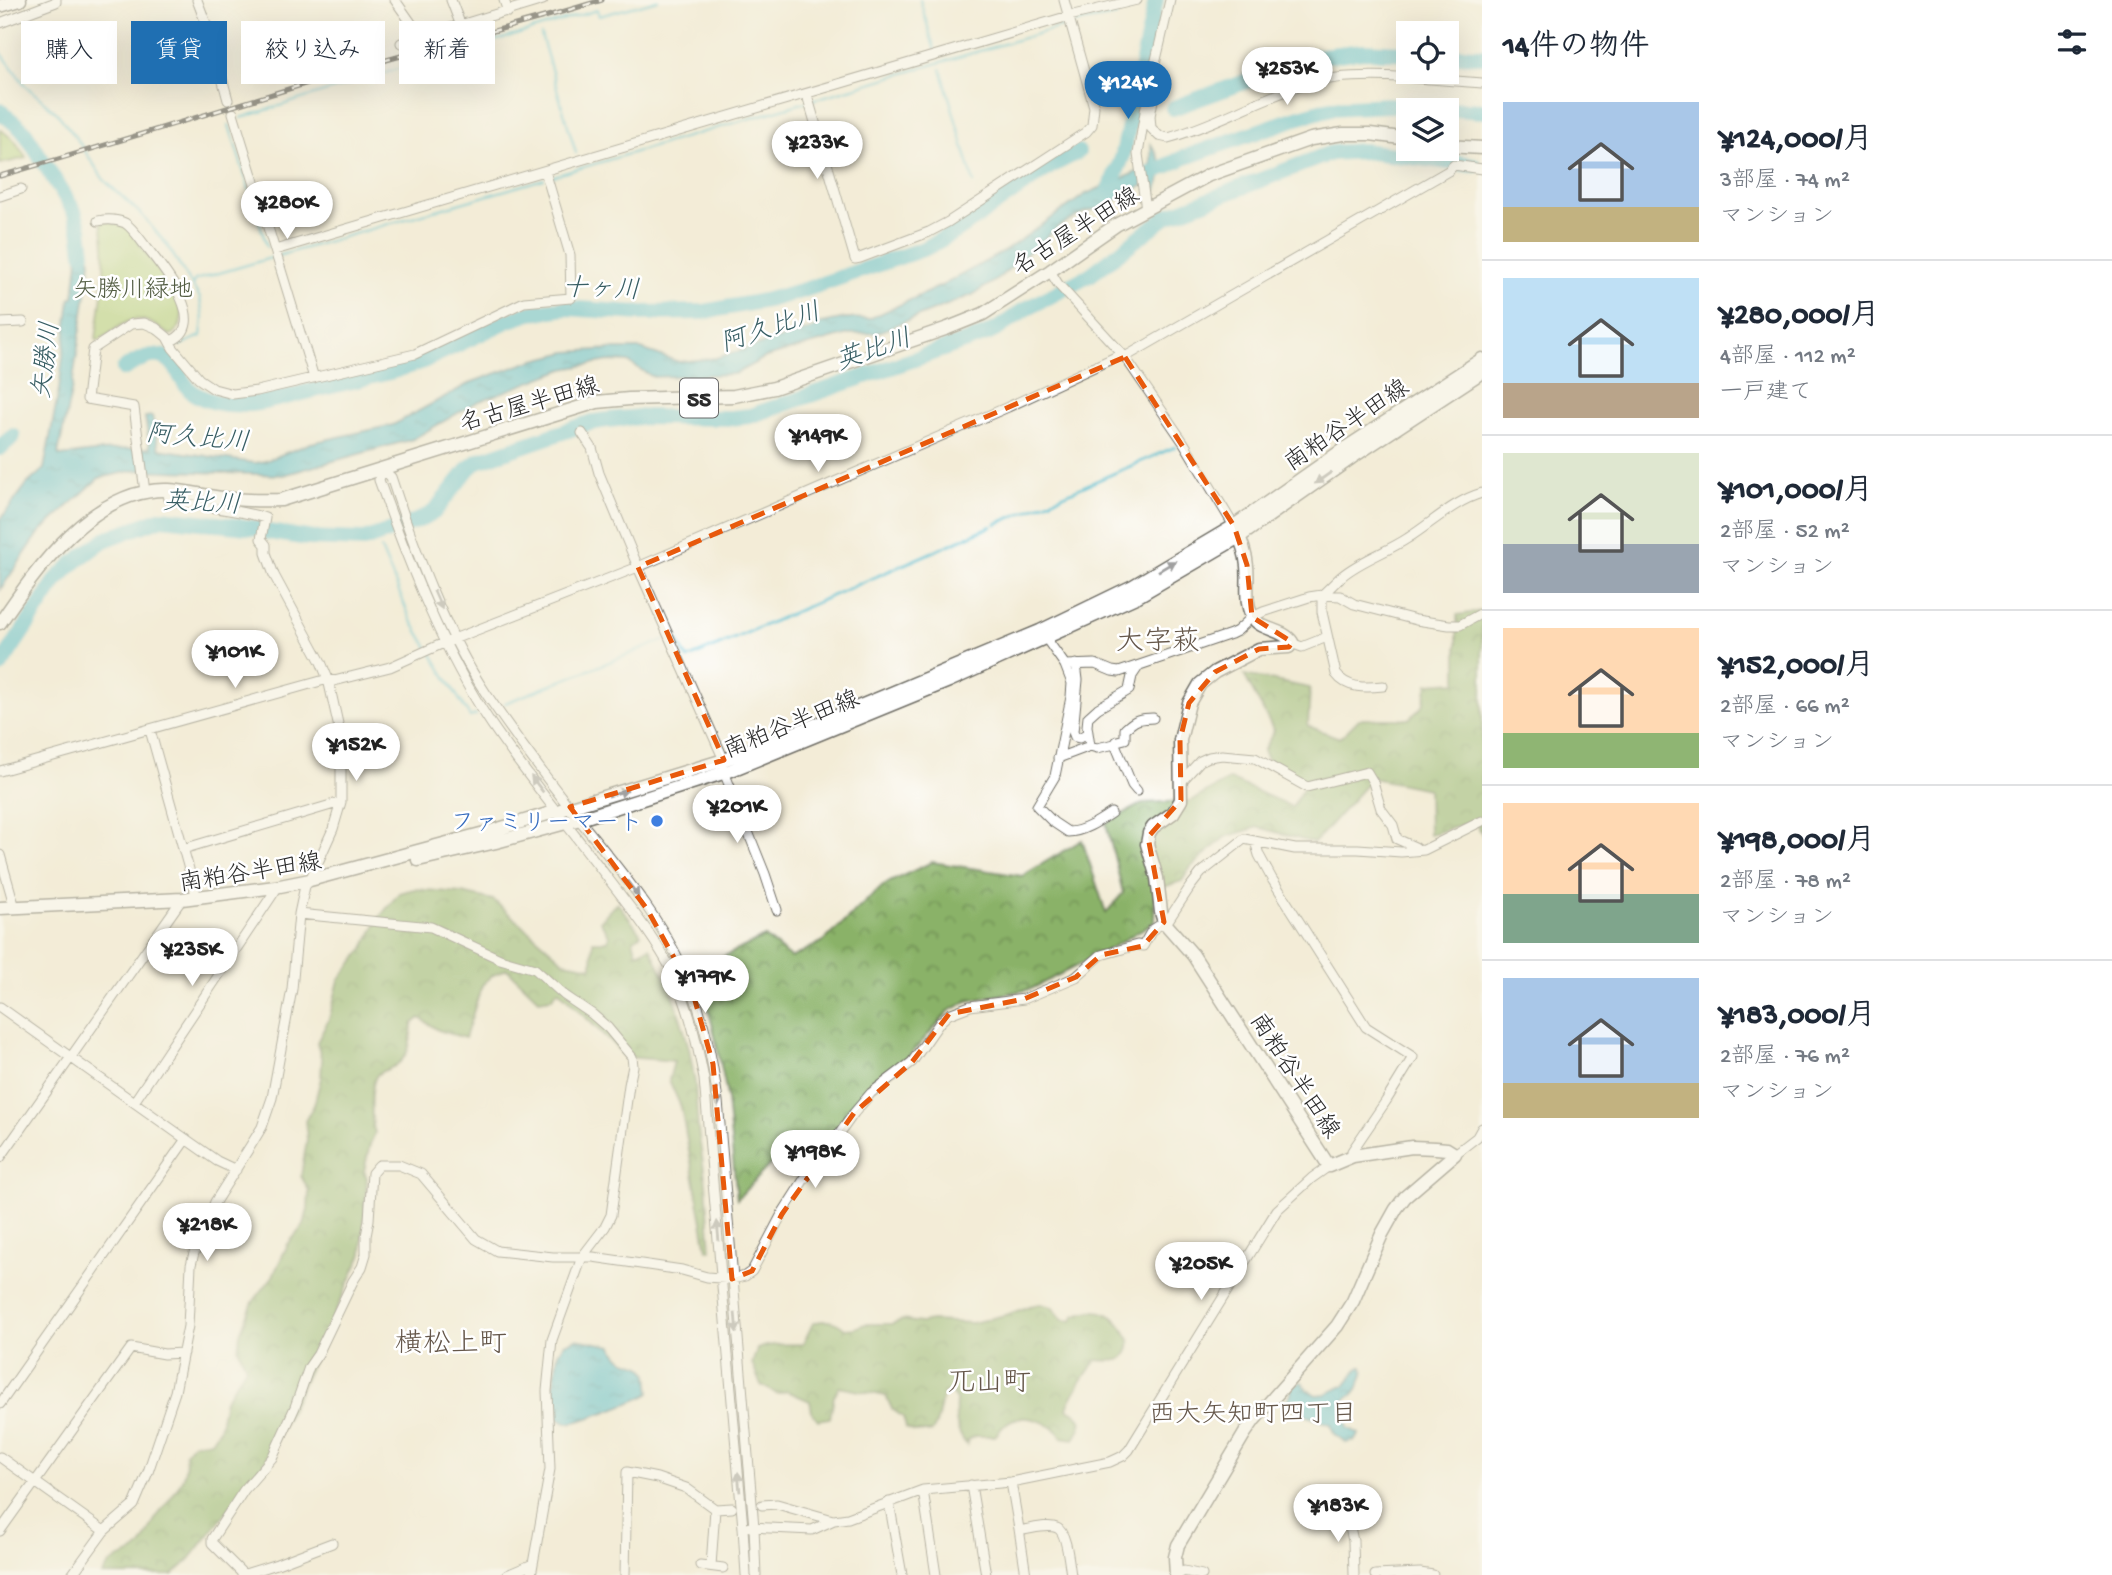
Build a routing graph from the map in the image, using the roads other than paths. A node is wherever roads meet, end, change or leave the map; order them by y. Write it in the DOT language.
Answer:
graph roads {
  1 [pos="20,0"];
  2 [pos="57,0"];
  3 [pos="197,0"];
  4 [pos="395,0"];
  5 [pos="451,0"];
  6 [pos="504,0"];
  7 [pos="543,0"];
  8 [pos="1064,0"];
  9 [pos="1137,0"];
  10 [pos="1170,0"];
  11 [pos="0,6"];
  12 [pos="508,12"];
  13 [pos="1069,16"];
  14 [pos="410,21"];
  15 [pos="459,21"];
  16 [pos="478,21"];
  17 [pos="0,23"];
  18 [pos="1482,83"];
  19 [pos="1148,94"];
  20 [pos="807,95"];
  21 [pos="228,100"];
  22 [pos="233,113"];
  23 [pos="1396,137"];
  24 [pos="1459,147"];
  25 [pos="1482,148"];
  26 [pos="1482,169"];
  27 [pos="545,171"];
  28 [pos="21,189"];
  29 [pos="0,196"];
  30 [pos="1146,209"];
  31 [pos="98,221"];
  32 [pos="275,250"];
  33 [pos="1049,271"];
  34 [pos="23,321"];
  35 [pos="0,323"];
  36 [pos="171,341"];
  37 [pos="1124,356"];
  38 [pos="1482,359"];
  39 [pos="1482,372"];
  40 [pos="314,378"];
  41 [pos="582,433"];
  42 [pos="382,469"];
  43 [pos="144,486"];
  44 [pos="167,490"];
  45 [pos="1482,493"];
  46 [pos="1237,531"];
  47 [pos="638,567"];
  48 [pos="1322,595"];
  49 [pos="1482,613"];
  50 [pos="1252,617"];
  51 [pos="0,623"];
  52 [pos="1043,635"];
  53 [pos="1327,637"];
  54 [pos="451,640"];
  55 [pos="1291,643"];
  56 [pos="1076,664"];
  57 [pos="1065,665"];
  58 [pos="1138,666"];
  59 [pos="328,679"];
  60 [pos="1383,686"];
  61 [pos="1153,718"];
  62 [pos="150,730"];
  63 [pos="1088,733"];
  64 [pos="1115,744"];
  65 [pos="1090,746"];
  66 [pos="1058,758"];
  67 [pos="724,766"];
  68 [pos="0,771"];
  69 [pos="1181,782"];
  70 [pos="1137,791"];
  71 [pos="341,802"];
  72 [pos="564,809"];
  73 [pos="1111,813"];
  74 [pos="580,819"];
  75 [pos="1482,821"];
  76 [pos="566,822"];
  77 [pos="1255,841"];
  78 [pos="183,849"];
  79 [pos="1418,850"];
  80 [pos="0,855"];
  81 [pos="308,883"];
  82 [pos="275,891"];
  83 [pos="197,898"];
  84 [pos="180,902"];
  85 [pos="0,908"];
  86 [pos="15,908"];
  87 [pos="777,910"];
  88 [pos="0,914"];
  89 [pos="299,914"];
  90 [pos="1164,922"];
  91 [pos="0,1007"];
  92 [pos="71,1058"];
  93 [pos="134,1102"];
  94 [pos="1482,1128"];
  95 [pos="186,1139"];
  96 [pos="1455,1154"];
  97 [pos="1353,1156"];
  98 [pos="0,1158"];
  99 [pos="1329,1166"];
  100 [pos="236,1170"];
  101 [pos="582,1257"];
  102 [pos="722,1278"];
  103 [pos="732,1279"];
  104 [pos="183,1353"];
  105 [pos="0,1404"];
  106 [pos="0,1457"];
  107 [pos="36,1481"];
  108 [pos="1011,1482"];
  109 [pos="971,1485"];
  110 [pos="923,1490"];
  111 [pos="889,1502"];
  112 [pos="762,1505"];
  113 [pos="732,1508"];
  114 [pos="715,1509"];
  115 [pos="1346,1509"];
  116 [pos="834,1520"];
  117 [pos="754,1527"];
  118 [pos="743,1528"];
  119 [pos="1019,1529"];
  120 [pos="0,1531"];
  121 [pos="104,1531"];
  122 [pos="332,1543"];
  123 [pos="533,1564"];
  124 [pos="700,1564"];
  125 [pos="711,1566"];
  126 [pos="723,1568"];
  127 [pos="72,1575"];
  128 [pos="243,1575"];
  129 [pos="507,1575"];
  130 [pos="531,1575"];
  131 [pos="625,1575"];
  132 [pos="746,1575"];
  133 [pos="756,1575"];
  134 [pos="902,1575"];
  135 [pos="936,1575"];
  136 [pos="986,1575"];
  137 [pos="1026,1575"];
  138 [pos="1071,1575"];
  139 [pos="1177,1575"];
  140 [pos="1202,1575"];
  141 [pos="1354,1575"];
  142 [pos="1381,1575"];
  143 [pos="1433,1575"];
  1 -- 11 [label="main road"];
  2 -- 17 [label="street"];
  3 -- 21 [label="street"];
  4 -- 14 [label="street"];
  5 -- 15 [label="street"];
  6 -- 12 [label="street"];
  7 -- 12 [label="street"];
  8 -- 13 [label="street"];
  9 -- 13 [label="street"];
  10 -- 19 [label="street"];
  12 -- 16 [label="street"];
  13 -- 20 [label="street"];
  13 -- 20 [label="street"];
  18 -- 19 [label="street"];
  19 -- 30 [label="street"];
  20 -- 27 [label="street"];
  22 -- 32 [label="street"];
  23 -- 30 [label="main road, 名古屋半田線 / 55"];
  24 -- 25 [label="main road"];
  26 -- 37 [label="street"];
  27 -- 32 [label="street"];
  27 -- 40 [label="street"];
  28 -- 29 [label="street"];
  30 -- 33 [label="main road, 名古屋半田線 / 55"];
  31 -- 36 [label="street"];
  32 -- 40 [label="street"];
  33 -- 37 [label="street"];
  33 -- 42 [label="main road, 名古屋半田線 / 55"];
  34 -- 35 [label="street"];
  36 -- 40 [label="street"];
  36 -- 43 [label="street"];
  37 -- 46 [label="street"];
  37 -- 47 [label="street"];
  38 -- 46 [label="main road, 南粕谷半田線"];
  39 -- 46 [label="main road, 南粕谷半田線, one-way"];
  41 -- 47 [label="street"];
  42 -- 44 [label="main road, 名古屋半田線 / 55"];
  42 -- 54 [label="street, one-way"];
  42 -- 54 [label="street"];
  43 -- 44 [label="main road, 名古屋半田線 / 55"];
  43 -- 51 [label="main road, 名古屋半田線 / 55"];
  44 -- 59 [label="street"];
  45 -- 48 [label="street"];
  46 -- 50 [label="main road"];
  46 -- 52 [label="main road, 南粕谷半田線"];
  47 -- 54 [label="street"];
  47 -- 67 [label="street"];
  48 -- 49 [label="street"];
  48 -- 50 [label="street"];
  48 -- 53 [label="street"];
  50 -- 55 [label="main road"];
  50 -- 58 [label="street"];
  52 -- 57 [label="street"];
  52 -- 67 [label="main road, 南粕谷半田線"];
  53 -- 55 [label="street"];
  53 -- 60 [label="street"];
  54 -- 59 [label="street"];
  54 -- 72 [label="street"];
  55 -- 69 [label="main road"];
  56 -- 57 [label="street"];
  56 -- 58 [label="street"];
  56 -- 63 [label="street"];
  57 -- 66 [label="street"];
  58 -- 63 [label="street"];
  59 -- 62 [label="street"];
  59 -- 71 [label="street"];
  61 -- 64 [label="street"];
  62 -- 68 [label="street"];
  62 -- 78 [label="street"];
  63 -- 65 [label="street"];
  64 -- 65 [label="street"];
  64 -- 70 [label="street"];
  65 -- 66 [label="street"];
  66 -- 73 [label="street"];
  72 -- 67 [label="main road, 南粕谷半田線, one-way"];
  67 -- 74 [label="main road, 南粕谷半田線"];
  67 -- 87 [label="street"];
  69 -- 79 [label="street"];
  69 -- 90 [label="main road"];
  71 -- 78 [label="street"];
  71 -- 81 [label="street"];
  72 -- 74 [label="street"];
  72 -- 76 [label="street"];
  72 -- 81 [label="main road, 南粕谷半田線"];
  74 -- 76 [label="main road, 南粕谷半田線"];
  74 -- 103 [label="street, one-way"];
  75 -- 79 [label="street"];
  76 -- 81 [label="main road, 南粕谷半田線"];
  102 -- 76 [label="street, one-way"];
  77 -- 79 [label="street"];
  77 -- 90 [label="street"];
  77 -- 97 [label="street"];
  78 -- 83 [label="street"];
  80 -- 86 [label="street"];
  81 -- 82 [label="main road, 南粕谷半田線"];
  81 -- 83 [label="main road, 南粕谷半田線"];
  81 -- 89 [label="street"];
  82 -- 84 [label="main road, 南粕谷半田線"];
  82 -- 93 [label="street"];
  83 -- 84 [label="main road, 南粕谷半田線"];
  84 -- 86 [label="main road, 南粕谷半田線"];
  84 -- 88 [label="main road, 南粕谷半田線"];
  84 -- 92 [label="street"];
  85 -- 86 [label="main road, 南粕谷半田線"];
  89 -- 100 [label="street"];
  89 -- 101 [label="street"];
  90 -- 99 [label="main road, 南粕谷半田線"];
  90 -- 103 [label="street"];
  91 -- 92 [label="street"];
  92 -- 93 [label="street"];
  92 -- 98 [label="street"];
  93 -- 95 [label="street"];
  94 -- 96 [label="street"];
  95 -- 100 [label="street"];
  95 -- 105 [label="street"];
  96 -- 97 [label="main road, 南粕谷半田線"];
  96 -- 139 [label="main road"];
  97 -- 99 [label="main road, 南粕谷半田線"];
  99 -- 108 [label="street"];
  100 -- 104 [label="street"];
  101 -- 102 [label="street"];
  101 -- 123 [label="street"];
  101 -- 128 [label="street"];
  102 -- 103 [label="street"];
  118 -- 102 [label="street, one-way"];
  103 -- 117 [label="street, one-way"];
  104 -- 107 [label="street"];
  104 -- 121 [label="street"];
  106 -- 107 [label="street"];
  107 -- 120 [label="street"];
  107 -- 121 [label="street"];
  108 -- 109 [label="street"];
  108 -- 119 [label="street"];
  109 -- 110 [label="street"];
  109 -- 136 [label="street"];
  110 -- 111 [label="street"];
  110 -- 135 [label="street"];
  111 -- 116 [label="street"];
  111 -- 134 [label="street"];
  112 -- 116 [label="street"];
  113 -- 114 [label="street"];
  114 -- 125 [label="street"];
  114 -- 131 [label="street"];
  115 -- 141 [label="street"];
  116 -- 117 [label="street"];
  117 -- 118 [label="street"];
  117 -- 133 [label="street"];
  118 -- 132 [label="street"];
  119 -- 137 [label="street"];
  119 -- 138 [label="street"];
  121 -- 127 [label="street"];
  122 -- 128 [label="street"];
  123 -- 129 [label="street"];
  123 -- 130 [label="street"];
  124 -- 125 [label="street"];
  125 -- 126 [label="street"];
  139 -- 140 [label="street"];
  142 -- 143 [label="street"];
}
